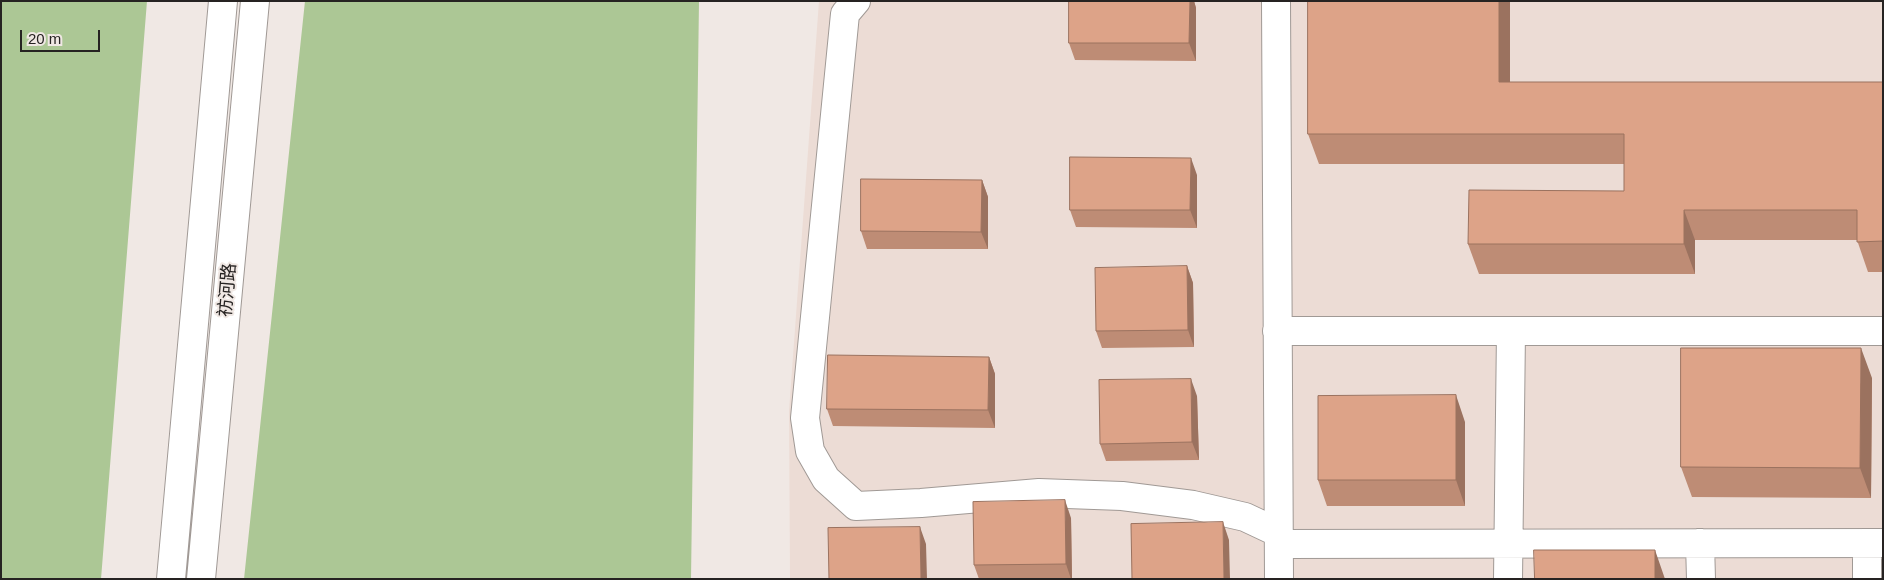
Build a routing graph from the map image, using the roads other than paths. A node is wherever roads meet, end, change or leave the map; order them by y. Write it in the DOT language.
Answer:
graph roads {
  1 [pos="223,1"];
  2 [pos="255,1"];
  3 [pos="856,1"];
  4 [pos="1276,1"];
  5 [pos="1277,331"];
  6 [pos="1511,331"];
  7 [pos="1883,331"];
  8 [pos="1279,539"];
  9 [pos="1508,543"];
  10 [pos="1700,543"];
  11 [pos="1875,543"];
  12 [pos="171,579"];
  13 [pos="202,579"];
  14 [pos="1279,579"];
  15 [pos="1508,579"];
  16 [pos="1701,579"];
  17 [pos="1866,579"];
  1 -- 12 [label="main road, 祊河路"];
  2 -- 13 [label="main road, 祊河路"];
  3 -- 8 [label="main road"];
  4 -- 5 [label="main road"];
  5 -- 6 [label="main road"];
  5 -- 8 [label="main road"];
  6 -- 7 [label="main road"];
  6 -- 9 [label="main road"];
  8 -- 9 [label="main road"];
  8 -- 14 [label="main road"];
  9 -- 10 [label="main road"];
  9 -- 15 [label="main road"];
  10 -- 11 [label="main road"];
  10 -- 16 [label="main road"];
  11 -- 17 [label="main road"];
}
